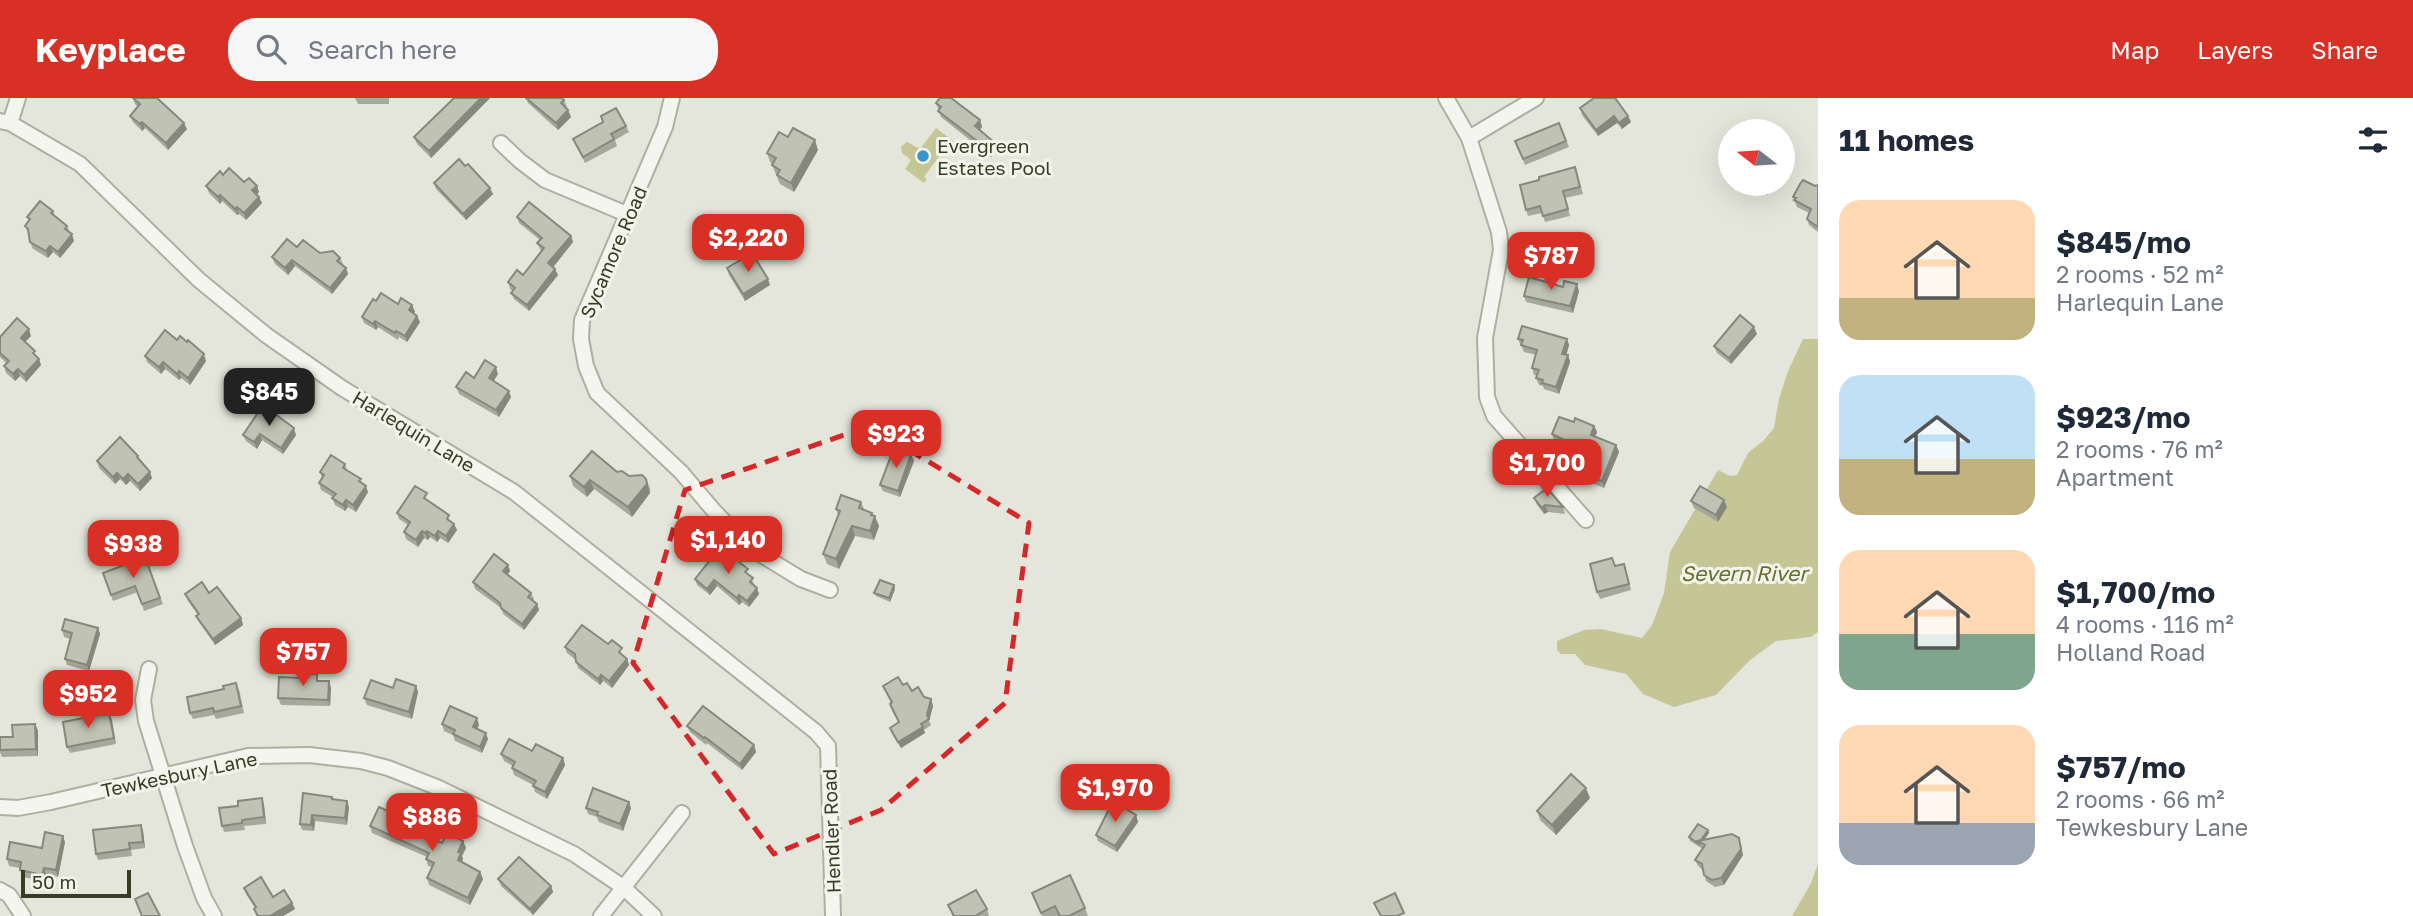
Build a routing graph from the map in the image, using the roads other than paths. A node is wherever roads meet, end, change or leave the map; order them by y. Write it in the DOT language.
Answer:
graph roads {
  1 [pos="18,98"];
  2 [pos="672,98"];
  3 [pos="1446,98"];
  4 [pos="1536,98"];
  5 [pos="5,122"];
  6 [pos="1469,138"];
  7 [pos="501,142"];
  8 [pos="629,215"];
  9 [pos="1586,520"];
  10 [pos="830,590"];
  11 [pos="149,669"];
  12 [pos="828,746"];
  13 [pos="165,775"];
  14 [pos="0,807"];
  15 [pos="682,813"];
  16 [pos="623,887"];
  17 [pos="0,890"];
  18 [pos="23,916"];
  19 [pos="214,916"];
  20 [pos="601,916"];
  21 [pos="654,916"];
  22 [pos="833,916"];
  1 -- 5 [label="street"];
  2 -- 8 [label="street, Sycamore Road"];
  3 -- 6 [label="street"];
  4 -- 6 [label="street"];
  5 -- 12 [label="street, Harlequin Lane"];
  6 -- 9 [label="street"];
  7 -- 8 [label="street"];
  8 -- 10 [label="street, Sycamore Road"];
  11 -- 13 [label="street"];
  12 -- 22 [label="street, Hendler Road"];
  13 -- 14 [label="street, Tewkesbury Lane"];
  13 -- 16 [label="street, Tewkesbury Lane"];
  13 -- 19 [label="street"];
  15 -- 16 [label="street"];
  16 -- 20 [label="street"];
  16 -- 21 [label="street, Tewkesbury Lane"];
  17 -- 18 [label="street"];
}
